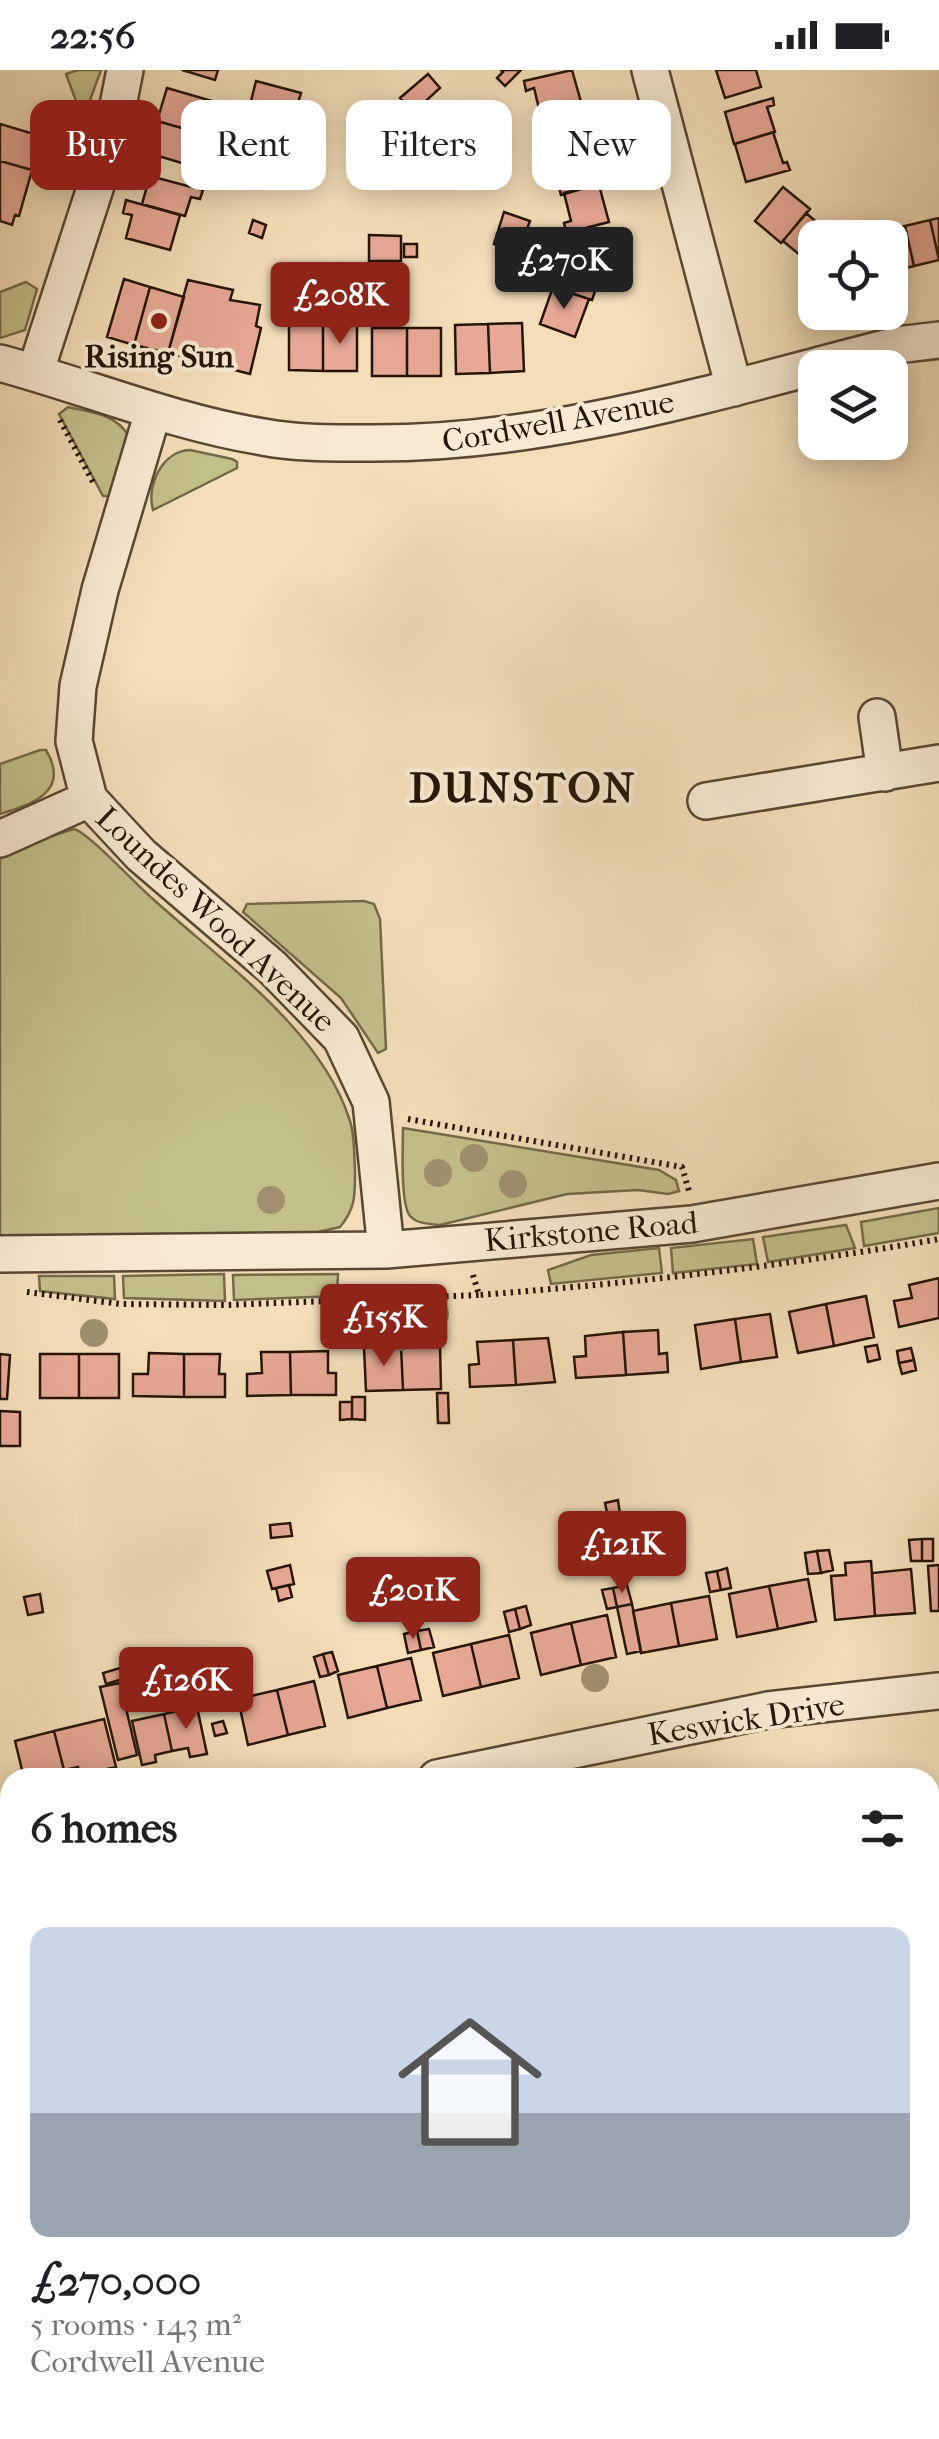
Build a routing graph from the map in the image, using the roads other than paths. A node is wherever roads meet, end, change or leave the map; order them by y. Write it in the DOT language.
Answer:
graph roads {
  1 [pos="126,70"];
  2 [pos="650,70"];
  3 [pos="939,340"];
  4 [pos="0,363"];
  5 [pos="36,372"];
  6 [pos="734,388"];
  7 [pos="153,412"];
  8 [pos="878,717"];
  9 [pos="939,763"];
  10 [pos="885,772"];
  11 [pos="89,799"];
  12 [pos="706,800"];
  13 [pos="0,839"];
  14 [pos="939,1182"];
  15 [pos="386,1250"];
  16 [pos="0,1254"];
  17 [pos="939,1691"];
  18 [pos="486,1768"];
  1 -- 5 [label="street"];
  2 -- 6 [label="street"];
  3 -- 6 [label="street, Cordwell Avenue"];
  4 -- 5 [label="street, Cordwell Avenue"];
  5 -- 7 [label="street, Cordwell Avenue"];
  6 -- 7 [label="street, Cordwell Avenue"];
  7 -- 11 [label="street, Loundes Wood Avenue"];
  8 -- 10 [label="street"];
  9 -- 10 [label="street"];
  10 -- 12 [label="street"];
  11 -- 13 [label="street"];
  11 -- 15 [label="street, Loundes Wood Avenue"];
  14 -- 15 [label="street, Kirkstone Road"];
  15 -- 16 [label="street, Kirkstone Road"];
  17 -- 18 [label="street, Keswick Drive"];
}
